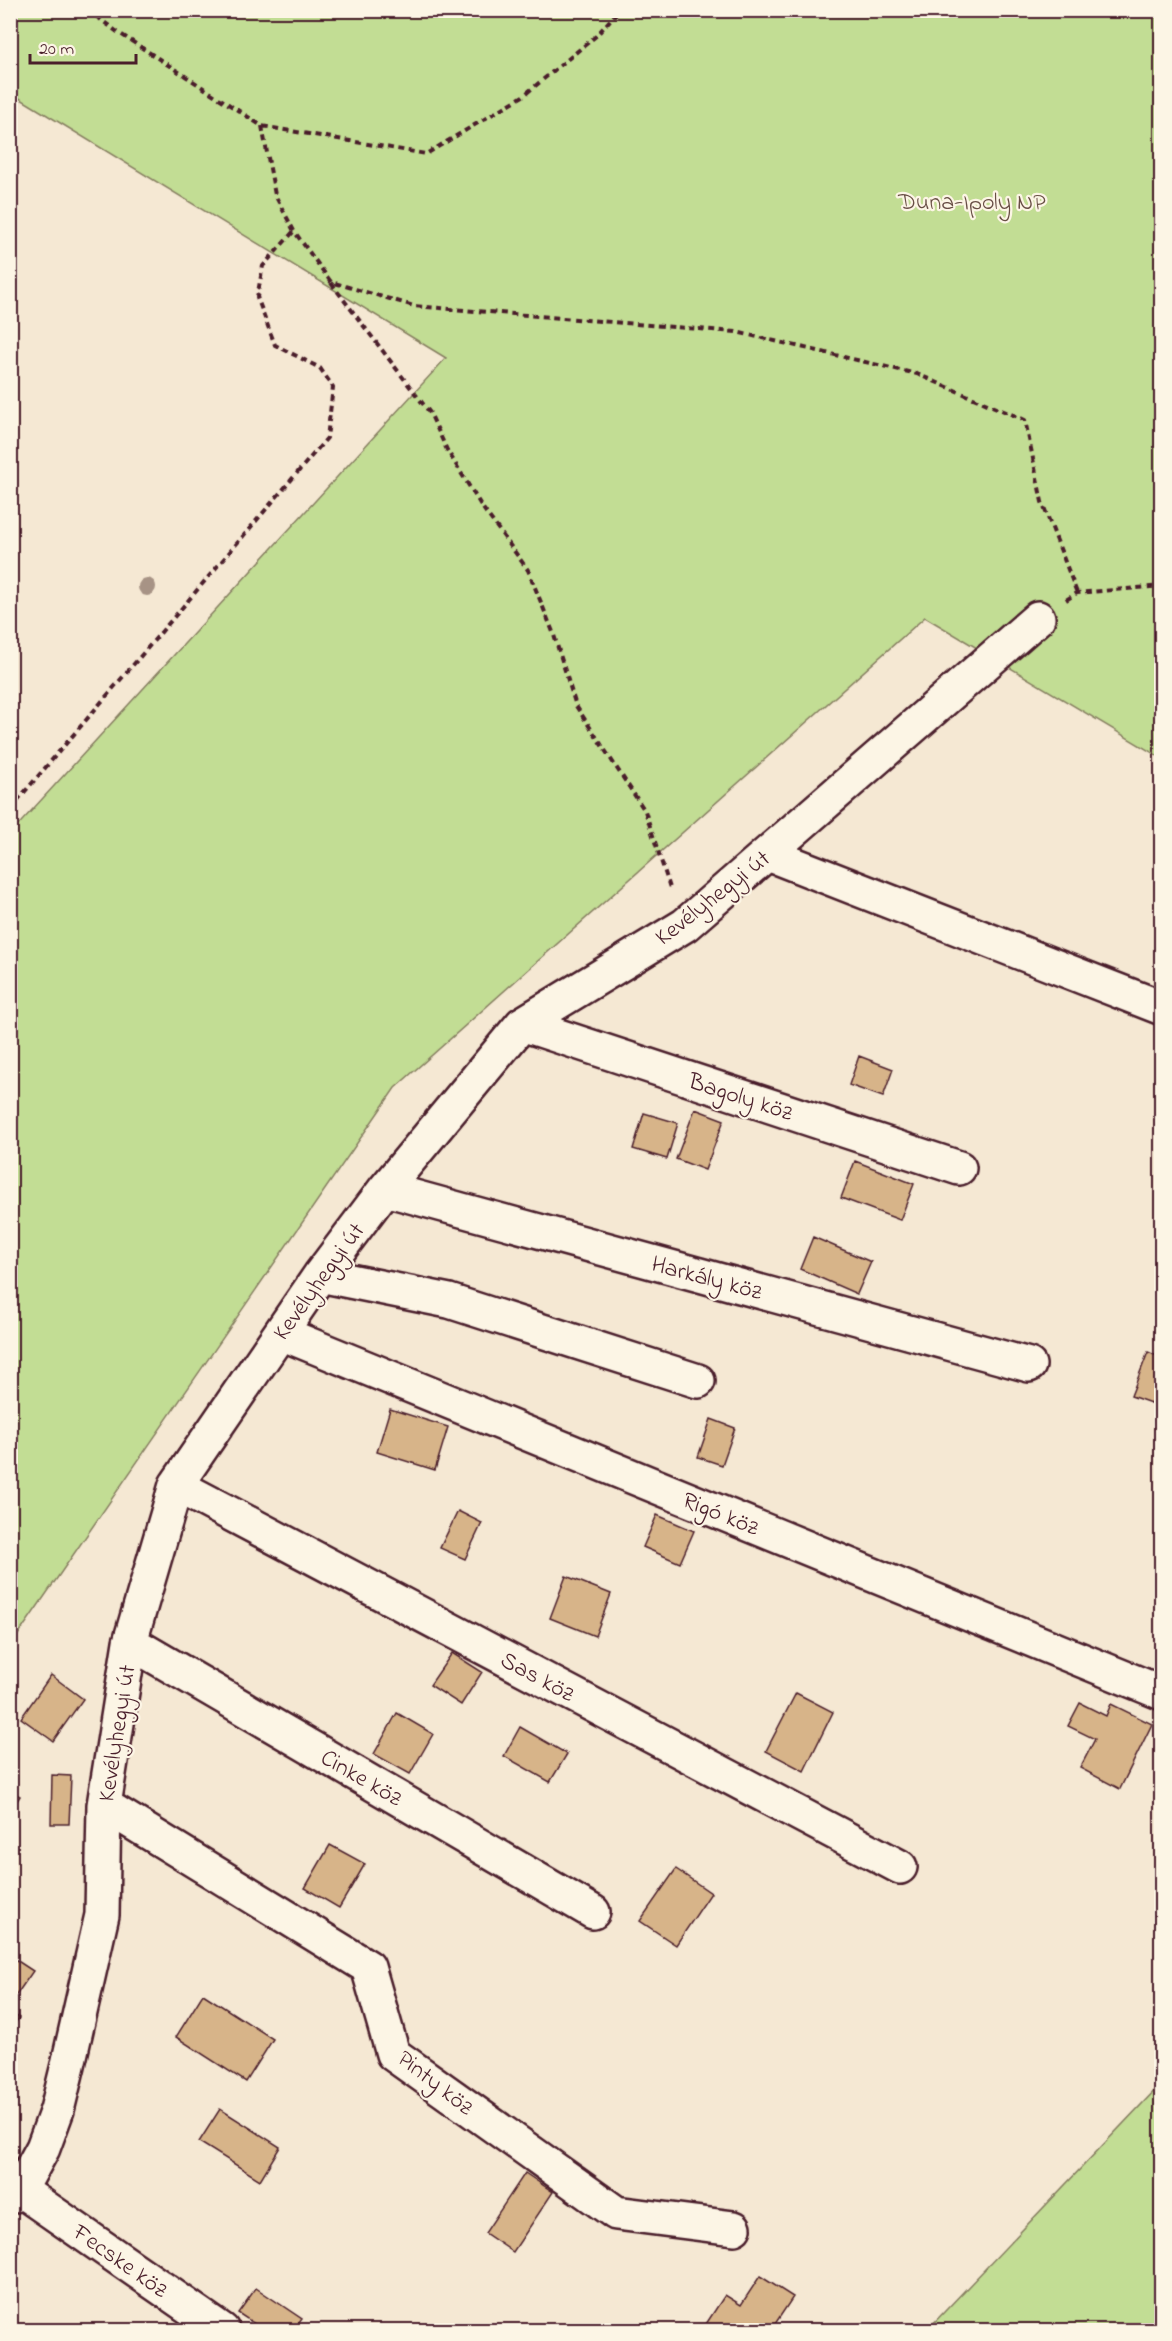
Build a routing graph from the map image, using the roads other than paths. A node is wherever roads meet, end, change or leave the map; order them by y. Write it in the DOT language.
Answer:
graph roads {
  1 [pos="1038,618"];
  2 [pos="768,854"];
  3 [pos="1161,1008"];
  4 [pos="522,1024"];
  5 [pos="959,1168"];
  6 [pos="385,1189"];
  7 [pos="320,1275"];
  8 [pos="281,1333"];
  9 [pos="1029,1365"];
  10 [pos="698,1381"];
  11 [pos="176,1485"];
  12 [pos="130,1642"];
  13 [pos="1161,1693"];
  14 [pos="104,1805"];
  15 [pos="900,1867"];
  16 [pos="593,1912"];
  17 [pos="15,2193"];
  18 [pos="734,2228"];
  19 [pos="222,2331"];
  1 -- 2 [label="street, Kevélyhegyi út"];
  2 -- 3 [label="street"];
  2 -- 4 [label="street, Kevélyhegyi út"];
  4 -- 5 [label="street, Bagoly köz"];
  4 -- 6 [label="street, Kevélyhegyi út"];
  6 -- 7 [label="street, Kevélyhegyi út"];
  6 -- 9 [label="street, Harkály köz"];
  7 -- 8 [label="street, Kevélyhegyi út"];
  7 -- 10 [label="street"];
  8 -- 11 [label="street, Kevélyhegyi út"];
  8 -- 13 [label="street, Rigó köz"];
  11 -- 12 [label="street, Kevélyhegyi út"];
  11 -- 15 [label="street, Sas köz"];
  12 -- 14 [label="street, Kevélyhegyi út"];
  12 -- 16 [label="street, Cinke köz"];
  14 -- 17 [label="street, Kevélyhegyi út"];
  14 -- 18 [label="street, Pinty köz"];
  17 -- 19 [label="street, Fecske köz"];
}
